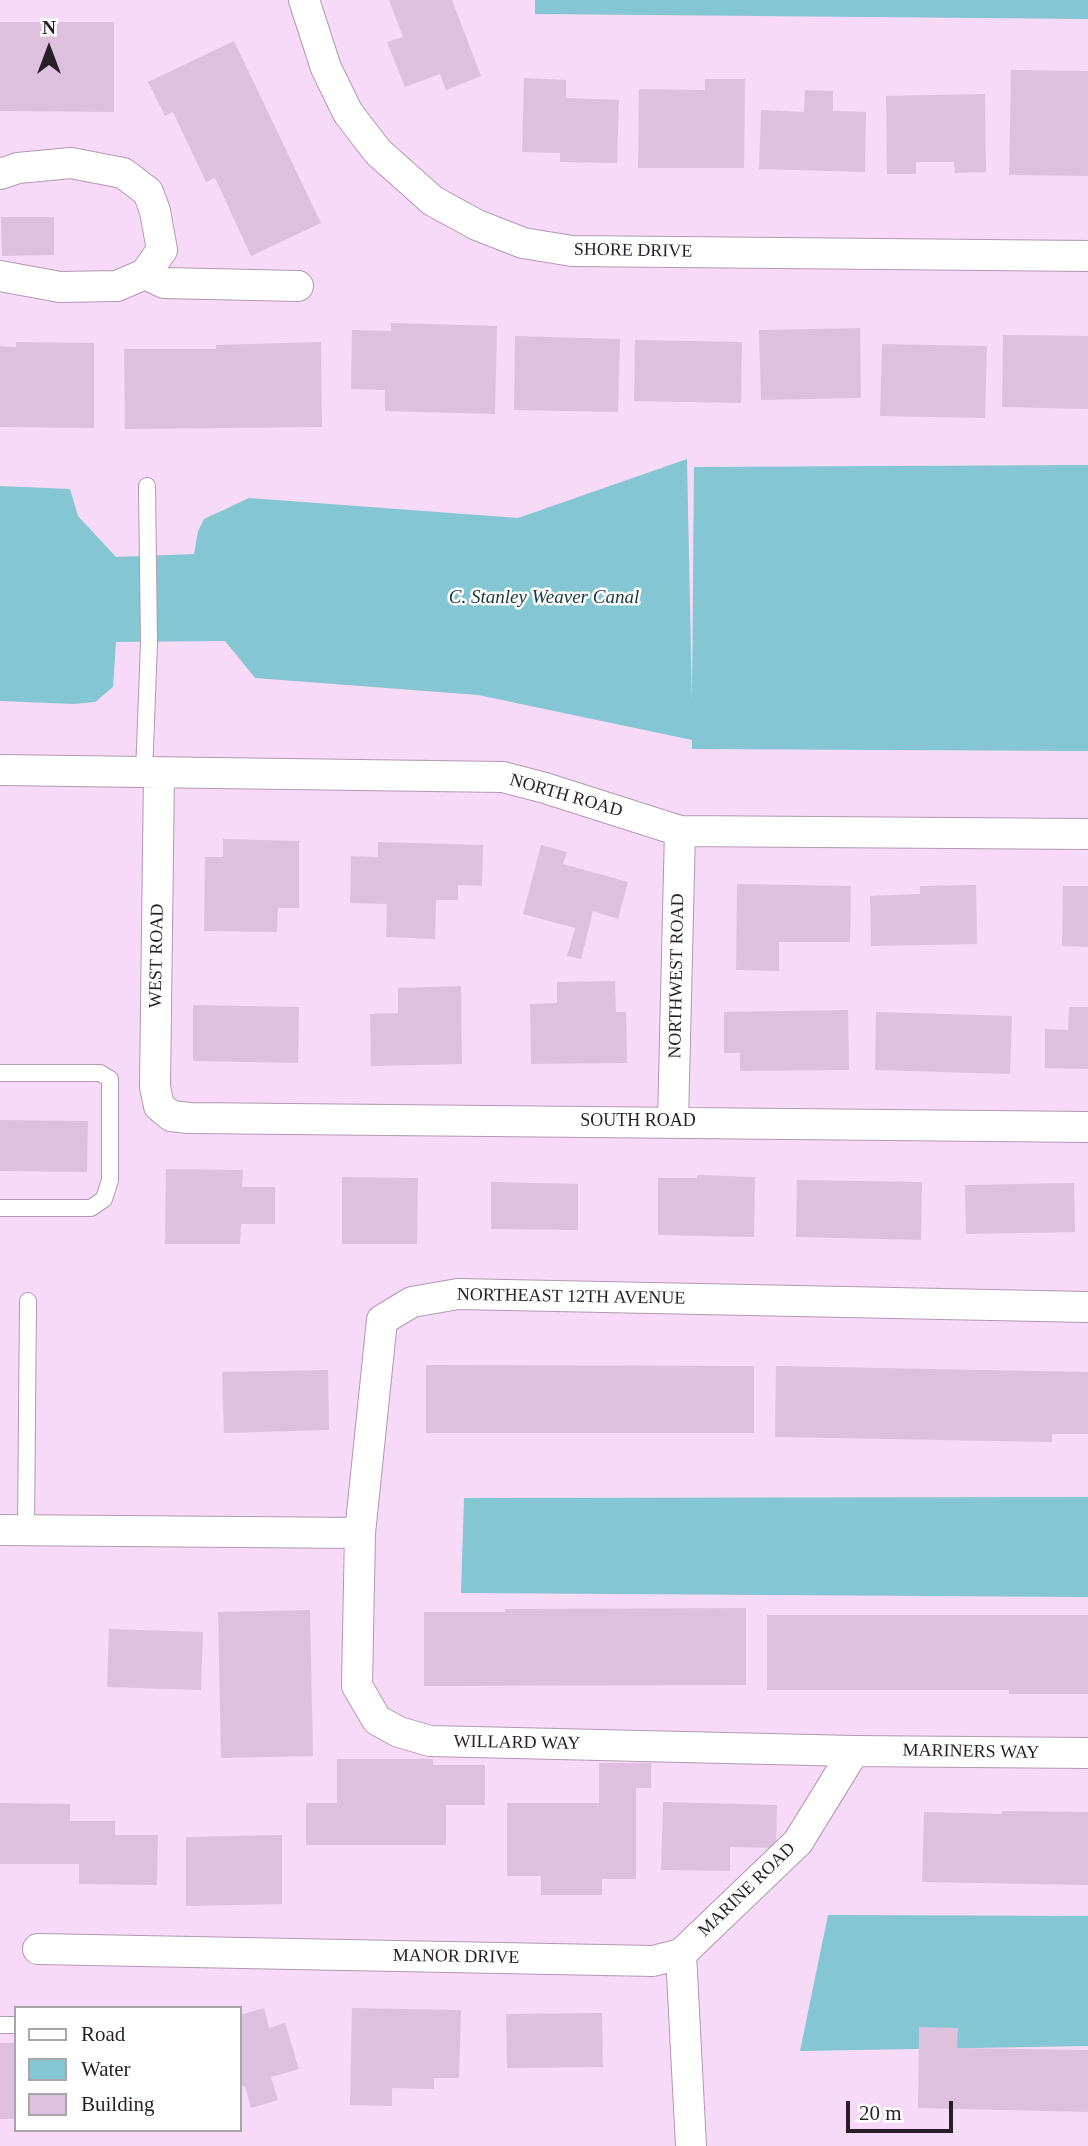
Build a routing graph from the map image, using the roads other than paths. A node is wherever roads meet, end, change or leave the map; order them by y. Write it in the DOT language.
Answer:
graph roads {
  1 [pos="304,0"];
  2 [pos="0,174"];
  3 [pos="1088,256"];
  4 [pos="145,274"];
  5 [pos="0,276"];
  6 [pos="298,286"];
  7 [pos="147,486"];
  8 [pos="0,770"];
  9 [pos="152,773"];
  10 [pos="680,831"];
  11 [pos="1088,834"];
  12 [pos="0,1073"];
  13 [pos="189,1118"];
  14 [pos="673,1121"];
  15 [pos="1088,1127"];
  16 [pos="0,1208"];
  17 [pos="28,1301"];
  18 [pos="1088,1307"];
  19 [pos="13,1530"];
  20 [pos="360,1532"];
  21 [pos="854,1751"];
  22 [pos="1088,1753"];
  23 [pos="38,1949"];
  24 [pos="681,1954"];
  25 [pos="691,2146"];
  1 -- 3 [label="street, SHORE DRIVE"];
  2 -- 4 [label="street"];
  4 -- 5 [label="street"];
  4 -- 6 [label="street"];
  7 -- 9 [label="lane"];
  8 -- 9 [label="street, NORTH ROAD"];
  9 -- 10 [label="street, NORTH ROAD"];
  9 -- 13 [label="street, WEST ROAD"];
  10 -- 11 [label="street, NORTH ROAD"];
  10 -- 14 [label="street, NORTHWEST ROAD"];
  12 -- 16 [label="lane"];
  13 -- 14 [label="street, SOUTH ROAD"];
  14 -- 15 [label="street, SOUTH ROAD"];
  17 -- 19 [label="lane"];
  18 -- 20 [label="street, NORTHEAST 12TH AVENUE"];
  19 -- 20 [label="street"];
  20 -- 21 [label="street, WILLARD WAY"];
  21 -- 22 [label="street, MARINERS WAY"];
  21 -- 24 [label="street, MARINE ROAD"];
  23 -- 24 [label="street, MANOR DRIVE"];
  24 -- 25 [label="street"];
}
